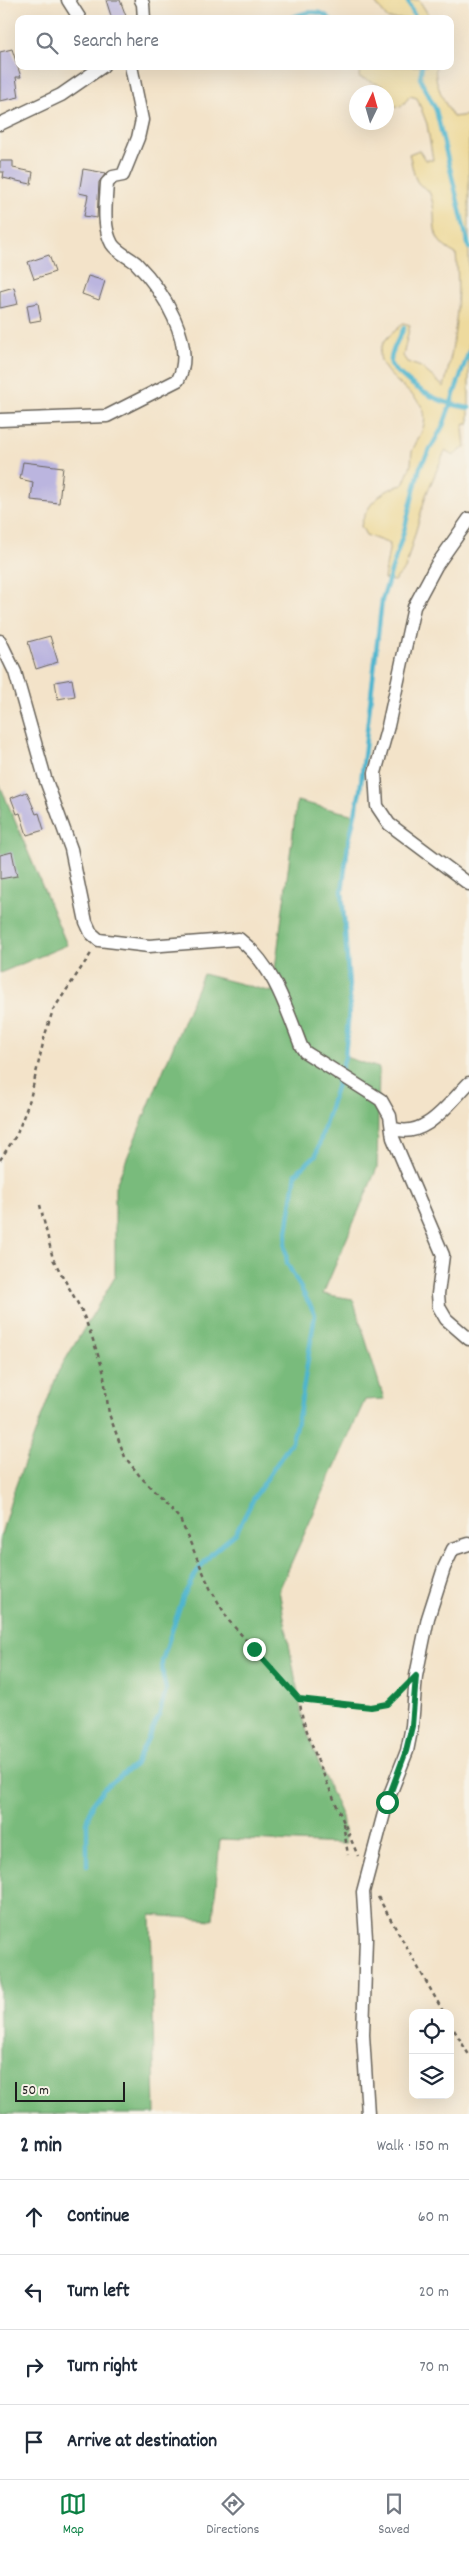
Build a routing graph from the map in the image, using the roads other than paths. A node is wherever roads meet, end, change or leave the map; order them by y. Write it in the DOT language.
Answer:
graph roads {
  1 [pos="68,0"];
  2 [pos="141,0"];
  3 [pos="77,15"];
  4 [pos="144,15"];
  5 [pos="97,70"];
  6 [pos="132,70"];
  7 [pos="0,124"];
  8 [pos="0,420"];
  9 [pos="469,519"];
  10 [pos="0,641"];
  11 [pos="469,884"];
  12 [pos="469,1083"];
  13 [pos="392,1128"];
  14 [pos="469,1339"];
  15 [pos="469,1544"];
  16 [pos="368,2114"];
  1 -- 3 [label="street"];
  2 -- 4 [label="street"];
  5 -- 7 [label="street"];
  6 -- 8 [label="street"];
  9 -- 11 [label="street"];
  10 -- 13 [label="street"];
  12 -- 13 [label="street"];
  13 -- 14 [label="street"];
  15 -- 16 [label="street"];
}
